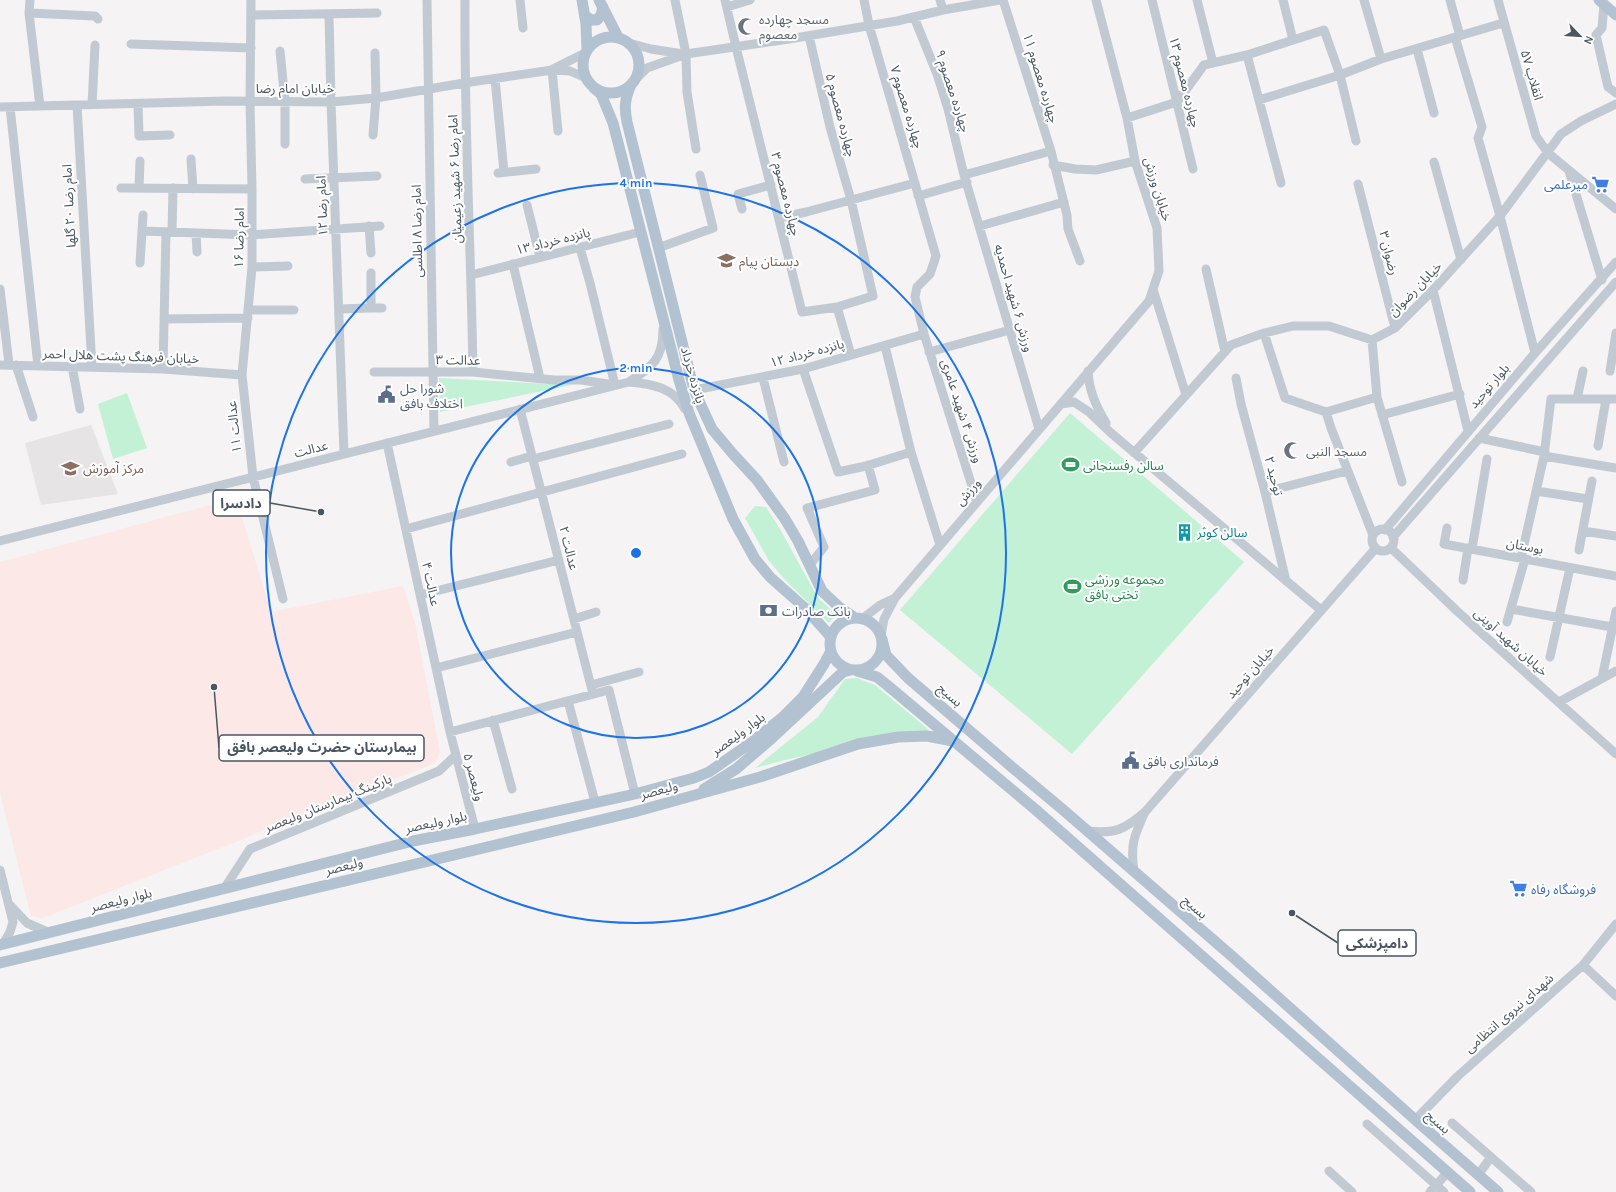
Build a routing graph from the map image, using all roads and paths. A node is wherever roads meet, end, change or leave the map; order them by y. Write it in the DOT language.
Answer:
graph roads {
  1 [pos="30,0"];
  2 [pos="251,0"];
  3 [pos="427,0"];
  4 [pos="465,0"];
  5 [pos="520,0"];
  6 [pos="582,0"];
  7 [pos="675,0"];
  8 [pos="750,0"];
  9 [pos="864,0"];
  10 [pos="940,0"];
  11 [pos="1000,0"];
  12 [pos="1003,0"];
  13 [pos="1096,0"];
  14 [pos="1152,0"];
  15 [pos="1197,0"];
  16 [pos="1283,0"];
  17 [pos="1364,0"];
  18 [pos="1450,0"];
  19 [pos="1498,0"];
  20 [pos="1602,2"];
  21 [pos="726,3"];
  22 [pos="601,4"];
  23 [pos="943,10"];
  24 [pos="29,13"];
  25 [pos="377,13"];
  26 [pos="329,14"];
  27 [pos="1616,14"];
  28 [pos="251,15"];
  29 [pos="585,16"];
  30 [pos="914,17"];
  31 [pos="98,19"];
  32 [pos="1503,23"];
  33 [pos="869,26"];
  34 [pos="523,28"];
  35 [pos="809,36"];
  36 [pos="618,37"];
  37 [pos="1457,37"];
  38 [pos="1294,40"];
  39 [pos="629,43"];
  40 [pos="131,44"];
  41 [pos="95,45"];
  42 [pos="736,46"];
  43 [pos="250,48"];
  44 [pos="1417,49"];
  45 [pos="280,51"];
  46 [pos="586,52"];
  47 [pos="375,53"];
  48 [pos="686,54"];
  49 [pos="1247,55"];
  50 [pos="1381,59"];
  51 [pos="1213,63"];
  52 [pos="552,70"];
  53 [pos="1340,76"];
  54 [pos="586,78"];
  55 [pos="495,79"];
  56 [pos="633,82"];
  57 [pos="464,83"];
  58 [pos="594,88"];
  59 [pos="428,90"];
  60 [pos="1616,93"];
  61 [pos="376,98"];
  62 [pos="1259,100"];
  63 [pos="250,101"];
  64 [pos="285,101"];
  65 [pos="331,102"];
  66 [pos="1176,102"];
  67 [pos="138,104"];
  68 [pos="1616,104"];
  69 [pos="76,105"];
  70 [pos="92,105"];
  71 [pos="40,106"];
  72 [pos="0,107"];
  73 [pos="10,107"];
  74 [pos="1434,113"];
  75 [pos="1127,118"];
  76 [pos="558,131"];
  77 [pos="170,135"];
  78 [pos="373,135"];
  79 [pos="1356,141"];
  80 [pos="285,144"];
  81 [pos="696,149"];
  82 [pos="1051,151"];
  83 [pos="1548,153"];
  84 [pos="191,159"];
  85 [pos="140,161"];
  86 [pos="1135,161"];
  87 [pos="1434,162"];
  88 [pos="1054,165"];
  89 [pos="536,169"];
  90 [pos="1193,169"];
  91 [pos="1569,171"];
  92 [pos="700,175"];
  93 [pos="377,176"];
  94 [pos="966,178"];
  95 [pos="305,179"];
  96 [pos="334,179"];
  97 [pos="915,183"];
  98 [pos="1281,183"];
  99 [pos="1358,184"];
  100 [pos="770,186"];
  101 [pos="121,188"];
  102 [pos="139,188"];
  103 [pos="173,188"];
  104 [pos="193,189"];
  105 [pos="252,189"];
  106 [pos="918,196"];
  107 [pos="851,200"];
  108 [pos="1064,202"];
  109 [pos="527,205"];
  110 [pos="742,209"];
  111 [pos="1616,209"];
  112 [pos="143,215"];
  113 [pos="1500,216"];
  114 [pos="779,218"];
  115 [pos="369,226"];
  116 [pos="380,226"];
  117 [pos="980,226"];
  118 [pos="336,229"];
  119 [pos="142,231"];
  120 [pos="169,232"];
  121 [pos="640,232"];
  122 [pos="196,233"];
  123 [pos="252,235"];
  124 [pos="580,248"];
  125 [pos="658,248"];
  126 [pos="197,252"];
  127 [pos="371,253"];
  128 [pos="540,257"];
  129 [pos="1461,260"];
  130 [pos="1080,261"];
  131 [pos="1616,262"];
  132 [pos="140,263"];
  133 [pos="513,264"];
  134 [pos="288,266"];
  135 [pos="252,267"];
  136 [pos="1206,269"];
  137 [pos="371,272"];
  138 [pos="471,275"];
  139 [pos="1602,280"];
  140 [pos="1616,282"];
  141 [pos="0,289"];
  142 [pos="1153,289"];
  143 [pos="1433,290"];
  144 [pos="837,307"];
  145 [pos="339,308"];
  146 [pos="371,308"];
  147 [pos="382,308"];
  148 [pos="294,310"];
  149 [pos="248,314"];
  150 [pos="165,319"];
  151 [pos="664,322"];
  152 [pos="1395,328"];
  153 [pos="1010,330"];
  154 [pos="1264,333"];
  155 [pos="1616,333"];
  156 [pos="924,334"];
  157 [pos="1372,340"];
  158 [pos="885,346"];
  159 [pos="929,352"];
  160 [pos="1225,352"];
  161 [pos="1535,353"];
  162 [pos="851,355"];
  163 [pos="8,364"];
  164 [pos="38,366"];
  165 [pos="72,366"];
  166 [pos="92,367"];
  167 [pos="163,369"];
  168 [pos="803,369"];
  169 [pos="1088,371"];
  170 [pos="1583,371"];
  171 [pos="1610,371"];
  172 [pos="374,372"];
  173 [pos="473,372"];
  174 [pos="432,373"];
  175 [pos="242,375"];
  176 [pos="540,378"];
  177 [pos="763,378"];
  178 [pos="1236,378"];
  179 [pos="629,382"];
  180 [pos="615,385"];
  181 [pos="694,390"];
  182 [pos="1460,394"];
  183 [pos="1186,395"];
  184 [pos="1377,397"];
  185 [pos="1577,399"];
  186 [pos="1606,399"];
  187 [pos="1616,399"];
  188 [pos="1061,404"];
  189 [pos="80,409"];
  190 [pos="520,409"];
  191 [pos="1326,412"];
  192 [pos="1382,415"];
  193 [pos="33,417"];
  194 [pos="669,424"];
  195 [pos="695,427"];
  196 [pos="1039,429"];
  197 [pos="434,431"];
  198 [pos="1468,431"];
  199 [pos="1111,433"];
  200 [pos="1479,438"];
  201 [pos="387,443"];
  202 [pos="1598,446"];
  203 [pos="912,452"];
  204 [pos="1134,453"];
  205 [pos="344,454"];
  206 [pos="682,454"];
  207 [pos="1544,454"];
  208 [pos="532,457"];
  209 [pos="1487,459"];
  210 [pos="511,462"];
  211 [pos="784,462"];
  212 [pos="868,465"];
  213 [pos="1616,468"];
  214 [pos="1347,471"];
  215 [pos="253,477"];
  216 [pos="1592,481"];
  217 [pos="1402,482"];
  218 [pos="1536,491"];
  219 [pos="541,492"];
  220 [pos="1265,492"];
  221 [pos="1588,499"];
  222 [pos="977,502"];
  223 [pos="1399,514"];
  224 [pos="1406,522"];
  225 [pos="1447,528"];
  226 [pos="406,529"];
  227 [pos="1385,530"];
  228 [pos="1583,531"];
  229 [pos="1373,535"];
  230 [pos="1616,536"];
  231 [pos="1393,537"];
  232 [pos="0,541"];
  233 [pos="940,545"];
  234 [pos="1375,548"];
  235 [pos="1391,548"];
  236 [pos="1470,549"];
  237 [pos="1579,550"];
  238 [pos="1523,559"];
  239 [pos="559,560"];
  240 [pos="809,566"];
  241 [pos="1570,568"];
  242 [pos="1616,576"];
  243 [pos="1463,580"];
  244 [pos="1286,581"];
  245 [pos="420,595"];
  246 [pos="895,598"];
  247 [pos="282,599"];
  248 [pos="1511,609"];
  249 [pos="1321,610"];
  250 [pos="1616,611"];
  251 [pos="596,612"];
  252 [pos="858,618"];
  253 [pos="1558,618"];
  254 [pos="574,619"];
  255 [pos="1507,622"];
  256 [pos="1612,627"];
  257 [pos="577,632"];
  258 [pos="831,636"];
  259 [pos="881,638"];
  260 [pos="831,651"];
  261 [pos="1550,657"];
  262 [pos="436,668"];
  263 [pos="854,670"];
  264 [pos="1616,671"];
  265 [pos="639,672"];
  266 [pos="1602,678"];
  267 [pos="591,685"];
  268 [pos="593,694"];
  269 [pos="568,701"];
  270 [pos="1559,702"];
  271 [pos="493,720"];
  272 [pos="450,732"];
  273 [pos="953,741"];
  274 [pos="1616,754"];
  275 [pos="455,756"];
  276 [pos="1013,768"];
  277 [pos="1001,780"];
  278 [pos="512,789"];
  279 [pos="635,794"];
  280 [pos="695,795"];
  281 [pos="1047,796"];
  282 [pos="595,802"];
  283 [pos="1036,810"];
  284 [pos="1145,812"];
  285 [pos="475,829"];
  286 [pos="1087,831"];
  287 [pos="0,870"];
  288 [pos="1134,871"];
  289 [pos="224,889"];
  290 [pos="8,903"];
  291 [pos="1616,924"];
  292 [pos="50,933"];
  293 [pos="1,944"];
  294 [pos="0,962"];
  295 [pos="1583,965"];
  296 [pos="1616,996"];
  297 [pos="1415,1120"];
  298 [pos="1452,1123"];
  299 [pos="1367,1124"];
  300 [pos="1491,1157"];
  301 [pos="1329,1171"];
  302 [pos="1447,1173"];
  303 [pos="1478,1175"];
  304 [pos="1433,1189"];
  305 [pos="1352,1192"];
  306 [pos="1444,1192"];
  307 [pos="1470,1192"];
  308 [pos="1498,1192"];
  309 [pos="1531,1192"];
  1 -- 24 [label="street"];
  2 -- 28 [label="street, امام رضا ۱۶"];
  3 -- 59 [label="street, امام رضا ۸ اطلسی"];
  4 -- 57 [label="street, امام رضا ۶ شهید زعیمیان"];
  5 -- 34 [label="street"];
  6 -- 29 [label="main road"];
  7 -- 48 [label="street"];
  8 -- 21 [label="street"];
  9 -- 33 [label="street, چهارده معصوم ۷"];
  10 -- 23 [label="street"];
  11 -- 23 [label="street"];
  12 -- 82 [label="street, چهارده معصوم ۱۱"];
  13 -- 75 [label="street, خیابان ورزش"];
  14 -- 66 [label="street, چهارده معصوم ۱۳"];
  15 -- 51 [label="street"];
  16 -- 38 [label="street"];
  17 -- 50 [label="street"];
  18 -- 37 [label="street"];
  19 -- 32 [label="street, انقلاب ۵۷"];
  20 -- 27 [label="main road"];
  20 -- 60 [label="street"];
  21 -- 42 [label="street, چهارده معصوم ۳"];
  22 -- 29 [label="main road"];
  22 -- 36 [label="main road"];
  23 -- 30 [label="street"];
  24 -- 31 [label="street"];
  24 -- 71 [label="street"];
  25 -- 26 [label="street"];
  26 -- 28 [label="street"];
  26 -- 65 [label="street, امام رضا ۱۲"];
  28 -- 43 [label="street, امام رضا ۱۶"];
  29 -- 46 [label="main road"];
  30 -- 33 [label="street"];
  30 -- 94 [label="street, چهارده معصوم ۹"];
  32 -- 37 [label="street"];
  32 -- 83 [label="street, انقلاب ۵۷"];
  33 -- 35 [label="street"];
  33 -- 97 [label="street, چهارده معصوم ۷"];
  35 -- 42 [label="street"];
  35 -- 107 [label="street, چهارده معصوم ۵"];
  36 -- 39 [label="main road"];
  36 -- 46 [label="main road"];
  37 -- 44 [label="street"];
  37 -- 113 [label="street"];
  38 -- 49 [label="street"];
  38 -- 53 [label="street"];
  39 -- 48 [label="street"];
  39 -- 56 [label="main road"];
  40 -- 43 [label="street"];
  41 -- 70 [label="street"];
  42 -- 48 [label="street"];
  42 -- 100 [label="street, چهارده معصوم ۳"];
  43 -- 63 [label="street, امام رضا ۱۶"];
  44 -- 50 [label="street"];
  44 -- 74 [label="street"];
  45 -- 64 [label="street"];
  46 -- 52 [label="street"];
  46 -- 54 [label="main road"];
  47 -- 61 [label="street"];
  48 -- 56 [label="street"];
  48 -- 81 [label="street"];
  49 -- 51 [label="street"];
  49 -- 62 [label="street"];
  50 -- 53 [label="street"];
  51 -- 66 [label="street"];
  52 -- 54 [label="street, خیابان امام رضا"];
  52 -- 55 [label="street, خیابان امام رضا"];
  52 -- 76 [label="street"];
  53 -- 62 [label="street"];
  53 -- 79 [label="street"];
  54 -- 58 [label="main road"];
  55 -- 57 [label="street, خیابان امام رضا"];
  55 -- 89 [label="street"];
  56 -- 58 [label="main road"];
  56 -- 125 [label="main road, پانزده خرداد"];
  57 -- 59 [label="street, خیابان امام رضا"];
  57 -- 138 [label="street, امام رضا ۶ شهید زعیمیان"];
  58 -- 121 [label="main road, پانزده خرداد"];
  59 -- 61 [label="street, خیابان امام رضا"];
  59 -- 174 [label="street, امام رضا ۸ اطلسی"];
  61 -- 65 [label="street, خیابان امام رضا"];
  61 -- 78 [label="street"];
  62 -- 98 [label="street"];
  63 -- 64 [label="street, خیابان امام رضا"];
  63 -- 67 [label="street, خیابان امام رضا"];
  63 -- 105 [label="street, امام رضا ۱۶"];
  64 -- 65 [label="street, خیابان امام رضا"];
  64 -- 80 [label="street"];
  65 -- 96 [label="street, امام رضا ۱۲"];
  66 -- 75 [label="street"];
  66 -- 90 [label="street, چهارده معصوم ۱۳"];
  67 -- 70 [label="street, خیابان امام رضا"];
  67 -- 77 [label="street"];
  68 -- 83 [label="street, خیابان رضوان"];
  69 -- 70 [label="street, خیابان امام رضا"];
  69 -- 71 [label="street, خیابان امام رضا"];
  69 -- 166 [label="street, امام رضا ۲۰ گلها"];
  71 -- 73 [label="street, خیابان امام رضا"];
  72 -- 73 [label="street, خیابان امام رضا"];
  73 -- 164 [label="street"];
  75 -- 86 [label="street, خیابان ورزش"];
  82 -- 88 [label="street, چهارده معصوم ۱۱"];
  82 -- 94 [label="street"];
  83 -- 91 [label="street, انقلاب ۵۷"];
  83 -- 113 [label="street, خیابان رضوان"];
  84 -- 104 [label="street"];
  85 -- 102 [label="street"];
  86 -- 88 [label="street"];
  86 -- 142 [label="street, خیابان ورزش"];
  87 -- 129 [label="street"];
  88 -- 108 [label="street, چهارده معصوم ۱۱"];
  91 -- 111 [label="street, انقلاب ۵۷"];
  91 -- 139 [label="street"];
  92 -- 125 [label="street"];
  93 -- 96 [label="street"];
  94 -- 106 [label="street"];
  94 -- 117 [label="street, ورزش ۶ شهید احمدیه"];
  95 -- 96 [label="street"];
  96 -- 118 [label="street, امام رضا ۱۲"];
  97 -- 106 [label="street, چهارده معصوم ۷"];
  97 -- 107 [label="street"];
  99 -- 152 [label="street, رضوان ۳"];
  100 -- 110 [label="street"];
  100 -- 114 [label="street, چهارده معصوم ۳"];
  101 -- 102 [label="street"];
  102 -- 103 [label="street"];
  103 -- 104 [label="street"];
  103 -- 120 [label="street"];
  104 -- 105 [label="street"];
  105 -- 123 [label="street, امام رضا ۱۶"];
  106 -- 156 [label="street, ورزش ۴ شهید عامری"];
  107 -- 114 [label="street"];
  107 -- 144 [label="street, چهارده معصوم ۵"];
  108 -- 117 [label="street"];
  108 -- 130 [label="street, چهارده معصوم ۱۱"];
  109 -- 128 [label="street"];
  112 -- 119 [label="street"];
  113 -- 129 [label="street, خیابان رضوان"];
  113 -- 161 [label="street"];
  114 -- 144 [label="street, چهارده معصوم ۳"];
  115 -- 116 [label="street"];
  115 -- 118 [label="street"];
  115 -- 127 [label="street"];
  117 -- 153 [label="street, ورزش ۶ شهید احمدیه"];
  118 -- 123 [label="street"];
  118 -- 145 [label="street, امام رضا ۱۲"];
  119 -- 120 [label="street"];
  119 -- 132 [label="street"];
  120 -- 122 [label="street"];
  120 -- 150 [label="street"];
  121 -- 124 [label="street, پانزده خرداد ۱۳"];
  121 -- 151 [label="main road, پانزده خرداد"];
  122 -- 123 [label="street"];
  122 -- 126 [label="street"];
  123 -- 135 [label="street, امام رضا ۱۶"];
  124 -- 128 [label="street, پانزده خرداد ۱۳"];
  124 -- 180 [label="street"];
  125 -- 181 [label="main road, پانزده خرداد"];
  128 -- 133 [label="street, پانزده خرداد ۱۳"];
  129 -- 143 [label="street, خیابان رضوان"];
  131 -- 139 [label="street, بلوار توحید"];
  133 -- 138 [label="street, پانزده خرداد ۱۳"];
  133 -- 176 [label="street"];
  134 -- 135 [label="street"];
  135 -- 149 [label="street, امام رضا ۱۶"];
  136 -- 160 [label="street"];
  137 -- 146 [label="street"];
  138 -- 173 [label="street, امام رضا ۶ شهید زعیمیان"];
  139 -- 161 [label="street, بلوار توحید"];
  140 -- 200 [label="street, بلوار توحید"];
  141 -- 163 [label="street"];
  142 -- 169 [label="street, خیابان ورزش"];
  142 -- 183 [label="street"];
  143 -- 152 [label="street, خیابان رضوان"];
  143 -- 182 [label="street"];
  144 -- 162 [label="street"];
  145 -- 146 [label="street"];
  145 -- 205 [label="street, امام رضا ۱۲"];
  146 -- 147 [label="street"];
  148 -- 149 [label="street"];
  149 -- 150 [label="street"];
  149 -- 175 [label="street, امام رضا ۱۶"];
  150 -- 167 [label="street"];
  151 -- 179 [label="street, عدالت"];
  151 -- 195 [label="main road, پانزده خرداد"];
  152 -- 157 [label="street, خیابان رضوان"];
  153 -- 159 [label="street, ورزش ۴ شهید عامری"];
  153 -- 196 [label="street, ورزش ۶ شهید احمدیه"];
  154 -- 157 [label="street"];
  154 -- 160 [label="street"];
  154 -- 191 [label="street"];
  155 -- 171 [label="street"];
  156 -- 158 [label="street, پانزده خرداد ۱۲"];
  156 -- 159 [label="street, ورزش ۴ شهید عامری"];
  157 -- 184 [label="street"];
  158 -- 162 [label="street, پانزده خرداد ۱۲"];
  158 -- 203 [label="street"];
  159 -- 222 [label="street, ورزش ۴ شهید عامری"];
  160 -- 183 [label="street"];
  161 -- 198 [label="street, بلوار توحید"];
  162 -- 168 [label="street, پانزده خرداد ۱۲"];
  163 -- 164 [label="street, خیابان فرهنگ پشت هلال احمر"];
  163 -- 193 [label="street"];
  164 -- 165 [label="street, خیابان فرهنگ پشت هلال احمر"];
  165 -- 166 [label="street, خیابان فرهنگ پشت هلال احمر"];
  165 -- 189 [label="street"];
  166 -- 167 [label="street, خیابان فرهنگ پشت هلال احمر"];
  167 -- 175 [label="street, خیابان فرهنگ پشت هلال احمر"];
  168 -- 177 [label="street, پانزده خرداد ۱۲"];
  168 -- 212 [label="street"];
  169 -- 188 [label="street, خیابان ورزش"];
  169 -- 199 [label="street"];
  170 -- 185 [label="street"];
  172 -- 174 [label="street, عدالت ۳"];
  173 -- 174 [label="street, عدالت ۳"];
  173 -- 176 [label="street, عدالت ۳"];
  174 -- 197 [label="street, امام رضا ۸ اطلسی"];
  175 -- 215 [label="street, عدالت ۱۱"];
  176 -- 180 [label="street, عدالت ۳"];
  177 -- 181 [label="street, پانزده خرداد ۱۲"];
  177 -- 211 [label="street"];
  178 -- 220 [label="street, توحید ۲"];
  179 -- 180 [label="street, عدالت"];
  179 -- 195 [label="street, عدالت"];
  180 -- 190 [label="street, عدالت"];
  181 -- 240 [label="main road, پانزده خرداد"];
  182 -- 192 [label="street"];
  182 -- 198 [label="street"];
  183 -- 204 [label="street"];
  184 -- 191 [label="street"];
  184 -- 192 [label="street"];
  185 -- 186 [label="street"];
  185 -- 207 [label="street"];
  186 -- 187 [label="street"];
  186 -- 202 [label="street"];
  188 -- 196 [label="street, ورزش"];
  188 -- 199 [label="street"];
  190 -- 197 [label="street, عدالت"];
  190 -- 208 [label="street, عدالت ۲"];
  191 -- 214 [label="street"];
  192 -- 217 [label="street"];
  194 -- 208 [label="street"];
  195 -- 258 [label="main road, پانزده خرداد"];
  196 -- 222 [label="street, ورزش"];
  197 -- 201 [label="street, عدالت"];
  198 -- 223 [label="street, بلوار توحید"];
  199 -- 204 [label="street"];
  200 -- 207 [label="street"];
  200 -- 224 [label="street, بلوار توحید"];
  201 -- 205 [label="street, عدالت"];
  201 -- 226 [label="street, عدالت ۴"];
  203 -- 212 [label="street"];
  203 -- 233 [label="street"];
  204 -- 244 [label="street"];
  205 -- 215 [label="street, عدالت"];
  206 -- 219 [label="street"];
  207 -- 213 [label="street"];
  207 -- 218 [label="street"];
  208 -- 210 [label="street"];
  208 -- 219 [label="street, عدالت ۲"];
  209 -- 236 [label="street"];
  212 -- 240 [label="street"];
  214 -- 220 [label="street"];
  214 -- 229 [label="street"];
  215 -- 232 [label="street, عدالت"];
  215 -- 247 [label="street, عدالت ۱۱"];
  216 -- 221 [label="street"];
  218 -- 221 [label="street"];
  218 -- 238 [label="street"];
  219 -- 226 [label="street"];
  219 -- 239 [label="street, عدالت ۲"];
  220 -- 244 [label="street, توحید ۲"];
  221 -- 228 [label="street"];
  222 -- 233 [label="street, ورزش"];
  223 -- 224 [label="street"];
  223 -- 227 [label="street, بلوار توحید"];
  224 -- 231 [label="street, بلوار توحید"];
  225 -- 236 [label="street, بوستان"];
  226 -- 245 [label="street, عدالت ۴"];
  227 -- 229 [label="street"];
  227 -- 231 [label="street"];
  228 -- 230 [label="street"];
  228 -- 237 [label="street"];
  229 -- 234 [label="street"];
  231 -- 235 [label="street"];
  233 -- 246 [label="street, ورزش"];
  234 -- 235 [label="street"];
  234 -- 249 [label="street, خیابان توحید"];
  235 -- 270 [label="street, خیابان شهید آوینی"];
  236 -- 238 [label="street, بوستان"];
  236 -- 243 [label="street"];
  238 -- 241 [label="street, بوستان"];
  238 -- 248 [label="street"];
  239 -- 245 [label="street"];
  239 -- 254 [label="street, عدالت ۲"];
  240 -- 252 [label="main road, پانزده خرداد"];
  241 -- 242 [label="street, بوستان"];
  241 -- 253 [label="street"];
  244 -- 249 [label="street"];
  245 -- 262 [label="street, عدالت ۴"];
  246 -- 252 [label="street, ورزش"];
  246 -- 259 [label="street, ورزش"];
  248 -- 253 [label="street"];
  248 -- 255 [label="street"];
  249 -- 284 [label="street, خیابان توحید"];
  250 -- 256 [label="street"];
  251 -- 254 [label="street"];
  252 -- 258 [label="main road"];
  252 -- 259 [label="main road"];
  253 -- 256 [label="street"];
  253 -- 261 [label="street"];
  254 -- 257 [label="street, عدالت ۲"];
  256 -- 266 [label="street"];
  257 -- 262 [label="street"];
  257 -- 267 [label="street, عدالت ۲"];
  258 -- 260 [label="main road"];
  259 -- 263 [label="main road"];
  259 -- 276 [label="main road, بسیج"];
  260 -- 263 [label="main road"];
  260 -- 279 [label="main road, بلوار ولیعصر"];
  262 -- 272 [label="street, عدالت ۴"];
  263 -- 273 [label="main road"];
  263 -- 280 [label="main road, ولیعصر"];
  264 -- 266 [label="street"];
  265 -- 267 [label="street"];
  266 -- 270 [label="street"];
  267 -- 268 [label="street, عدالت ۲"];
  268 -- 269 [label="street"];
  268 -- 279 [label="street"];
  269 -- 271 [label="street"];
  269 -- 282 [label="street"];
  270 -- 274 [label="street, خیابان شهید آوینی"];
  271 -- 272 [label="street"];
  271 -- 278 [label="street"];
  272 -- 275 [label="street, ولیعصر ۵"];
  273 -- 277 [label="main road"];
  273 -- 280 [label="main road, ولیعصر"];
  275 -- 285 [label="street, ولیعصر ۵"];
  275 -- 289 [label="street, پارکینگ بیمارستان ولیعصر"];
  276 -- 277 [label="main road"];
  276 -- 281 [label="main road, بسیج"];
  277 -- 283 [label="main road"];
  279 -- 282 [label="main road, بلوار ولیعصر"];
  280 -- 294 [label="main road, ولیعصر"];
  281 -- 283 [label="main road"];
  281 -- 286 [label="main road, بسیج"];
  282 -- 285 [label="main road, بلوار ولیعصر"];
  283 -- 302 [label="main road"];
  284 -- 286 [label="street"];
  284 -- 288 [label="street"];
  285 -- 289 [label="main road, بلوار ولیعصر"];
  286 -- 288 [label="main road, بسیج"];
  287 -- 290 [label="street"];
  288 -- 297 [label="main road, بسیج"];
  289 -- 292 [label="main road, بلوار ولیعصر"];
  290 -- 292 [label="street"];
  290 -- 293 [label="street"];
  291 -- 295 [label="street, شهدای نیروی انتظامی"];
  292 -- 293 [label="main road, بلوار ولیعصر"];
  295 -- 296 [label="street"];
  295 -- 297 [label="street, شهدای نیروی انتظامی"];
  297 -- 303 [label="main road, بسیج"];
  298 -- 300 [label="street"];
  299 -- 304 [label="street"];
  300 -- 303 [label="street"];
  300 -- 309 [label="street"];
  301 -- 305 [label="street"];
  302 -- 304 [label="street"];
  302 -- 307 [label="main road"];
  303 -- 308 [label="main road, بسیج"];
  304 -- 306 [label="street"];
}
